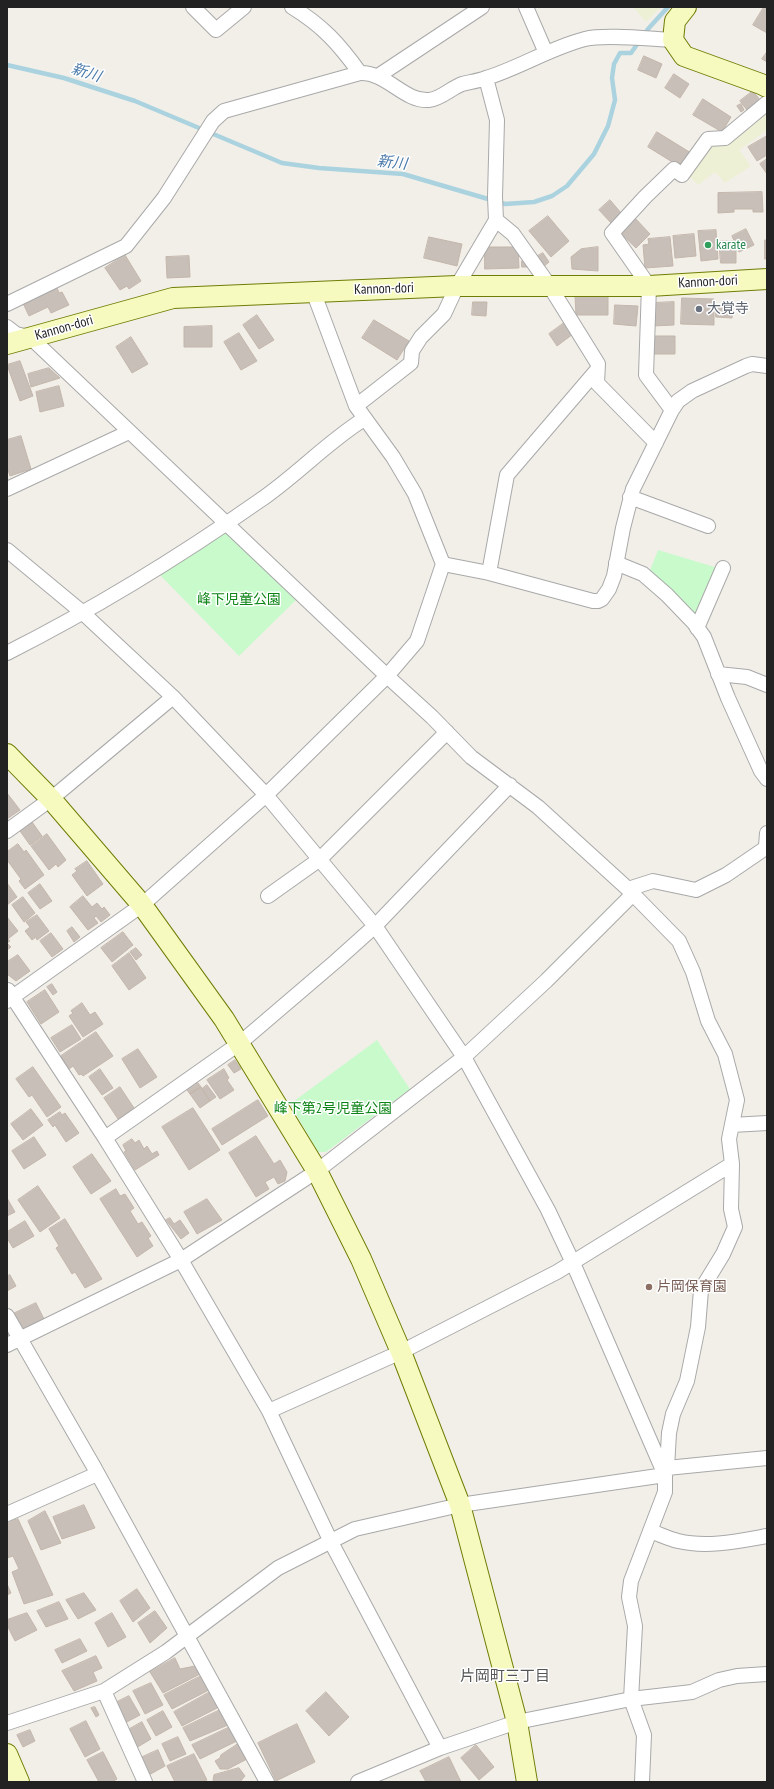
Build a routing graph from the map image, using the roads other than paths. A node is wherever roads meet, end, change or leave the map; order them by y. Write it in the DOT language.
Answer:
graph roads {
  1 [pos="193,7"];
  2 [pos="244,7"];
  3 [pos="292,7"];
  4 [pos="482,7"];
  5 [pos="526,7"];
  6 [pos="686,7"];
  7 [pos="673,40"];
  8 [pos="546,53"];
  9 [pos="360,73"];
  10 [pos="378,76"];
  11 [pos="486,78"];
  12 [pos="767,87"];
  13 [pos="767,103"];
  14 [pos="496,219"];
  15 [pos="767,279"];
  16 [pos="549,285"];
  17 [pos="457,286"];
  18 [pos="649,286"];
  19 [pos="313,291"];
  20 [pos="8,304"];
  21 [pos="7,327"];
  22 [pos="30,337"];
  23 [pos="7,344"];
  24 [pos="767,366"];
  25 [pos="598,370"];
  26 [pos="356,406"];
  27 [pos="672,410"];
  28 [pos="364,419"];
  29 [pos="128,432"];
  30 [pos="656,443"];
  31 [pos="7,489"];
  32 [pos="630,497"];
  33 [pos="226,524"];
  34 [pos="708,526"];
  35 [pos="7,550"];
  36 [pos="616,563"];
  37 [pos="443,564"];
  38 [pos="723,568"];
  39 [pos="489,573"];
  40 [pos="83,613"];
  41 [pos="697,628"];
  42 [pos="7,653"];
  43 [pos="718,674"];
  44 [pos="387,676"];
  45 [pos="767,685"];
  46 [pos="173,697"];
  47 [pos="447,732"];
  48 [pos="7,754"];
  49 [pos="767,779"];
  50 [pos="510,785"];
  51 [pos="266,795"];
  52 [pos="51,799"];
  53 [pos="7,831"];
  54 [pos="767,842"];
  55 [pos="320,859"];
  56 [pos="631,891"];
  57 [pos="268,896"];
  58 [pos="142,905"];
  59 [pos="375,926"];
  60 [pos="9,995"];
  61 [pos="240,1043"];
  62 [pos="464,1057"];
  63 [pos="767,1123"];
  64 [pos="732,1125"];
  65 [pos="106,1138"];
  66 [pos="732,1164"];
  67 [pos="317,1171"];
  68 [pos="181,1260"];
  69 [pos="573,1263"];
  70 [pos="7,1316"];
  71 [pos="13,1342"];
  72 [pos="401,1352"];
  73 [pos="269,1411"];
  74 [pos="767,1458"];
  75 [pos="666,1472"];
  76 [pos="97,1474"];
  77 [pos="460,1505"];
  78 [pos="7,1514"];
  79 [pos="650,1531"];
  80 [pos="767,1537"];
  81 [pos="331,1542"];
  82 [pos="187,1636"];
  83 [pos="767,1674"];
  84 [pos="104,1692"];
  85 [pos="631,1698"];
  86 [pos="517,1722"];
  87 [pos="7,1723"];
  88 [pos="440,1748"];
  89 [pos="7,1754"];
  90 [pos="18,1782"];
  91 [pos="145,1782"];
  92 [pos="267,1782"];
  93 [pos="358,1782"];
  94 [pos="526,1782"];
  95 [pos="642,1782"];
  1 -- 2 [label="street"];
  3 -- 9 [label="street"];
  4 -- 10 [label="street"];
  5 -- 8 [label="street"];
  6 -- 7 [label="street"];
  7 -- 8 [label="street"];
  7 -- 12 [label="street"];
  8 -- 11 [label="street"];
  9 -- 10 [label="street"];
  9 -- 20 [label="street"];
  10 -- 11 [label="street"];
  11 -- 14 [label="street"];
  13 -- 18 [label="street"];
  14 -- 16 [label="street"];
  14 -- 17 [label="street"];
  15 -- 18 [label="street, Kannon-dori"];
  16 -- 17 [label="street, Kannon-dori"];
  16 -- 18 [label="street, Kannon-dori"];
  16 -- 25 [label="street"];
  17 -- 19 [label="street, Kannon-dori"];
  17 -- 26 [label="street"];
  18 -- 27 [label="street"];
  19 -- 22 [label="street, Kannon-dori"];
  19 -- 26 [label="street"];
  21 -- 22 [label="street"];
  22 -- 23 [label="street, Kannon-dori"];
  22 -- 29 [label="street"];
  24 -- 27 [label="street"];
  25 -- 30 [label="street"];
  25 -- 39 [label="street"];
  26 -- 28 [label="street"];
  27 -- 30 [label="street"];
  28 -- 33 [label="street"];
  28 -- 37 [label="street"];
  29 -- 31 [label="street"];
  29 -- 33 [label="street"];
  30 -- 32 [label="street"];
  32 -- 34 [label="street"];
  32 -- 36 [label="street"];
  33 -- 40 [label="street"];
  33 -- 44 [label="street"];
  35 -- 40 [label="street"];
  36 -- 39 [label="street"];
  36 -- 41 [label="street"];
  37 -- 39 [label="street"];
  37 -- 44 [label="street"];
  38 -- 41 [label="street"];
  40 -- 42 [label="street"];
  40 -- 46 [label="street"];
  41 -- 43 [label="street"];
  43 -- 45 [label="street"];
  43 -- 49 [label="street"];
  44 -- 47 [label="street"];
  44 -- 51 [label="street"];
  46 -- 51 [label="street"];
  46 -- 52 [label="street"];
  47 -- 50 [label="street"];
  47 -- 55 [label="street"];
  48 -- 52 [label="street"];
  50 -- 56 [label="street"];
  50 -- 59 [label="street"];
  51 -- 55 [label="street"];
  51 -- 58 [label="street"];
  52 -- 53 [label="street"];
  52 -- 58 [label="street"];
  54 -- 56 [label="street"];
  55 -- 57 [label="street"];
  55 -- 59 [label="street"];
  56 -- 62 [label="street"];
  56 -- 64 [label="street"];
  58 -- 60 [label="street"];
  58 -- 61 [label="street"];
  59 -- 61 [label="street"];
  59 -- 62 [label="street"];
  60 -- 65 [label="street"];
  61 -- 65 [label="street"];
  61 -- 67 [label="street"];
  62 -- 67 [label="street"];
  62 -- 69 [label="street"];
  63 -- 64 [label="street"];
  64 -- 66 [label="street"];
  65 -- 68 [label="street"];
  66 -- 69 [label="street"];
  66 -- 75 [label="street"];
  67 -- 68 [label="street"];
  67 -- 72 [label="street"];
  68 -- 71 [label="street"];
  68 -- 73 [label="street"];
  69 -- 72 [label="street"];
  69 -- 75 [label="street"];
  70 -- 71 [label="street"];
  71 -- 76 [label="street"];
  72 -- 73 [label="street"];
  72 -- 77 [label="street"];
  73 -- 81 [label="street"];
  74 -- 75 [label="street"];
  75 -- 77 [label="street"];
  75 -- 79 [label="street"];
  76 -- 78 [label="street"];
  76 -- 82 [label="street"];
  77 -- 81 [label="street"];
  77 -- 86 [label="street"];
  79 -- 80 [label="street"];
  79 -- 85 [label="street"];
  81 -- 82 [label="street"];
  81 -- 88 [label="street"];
  82 -- 84 [label="street"];
  82 -- 92 [label="street"];
  83 -- 85 [label="street"];
  84 -- 87 [label="street"];
  84 -- 91 [label="street"];
  85 -- 86 [label="street"];
  85 -- 95 [label="street"];
  86 -- 88 [label="street"];
  86 -- 94 [label="street"];
  88 -- 93 [label="street"];
  89 -- 90 [label="street"];
}
